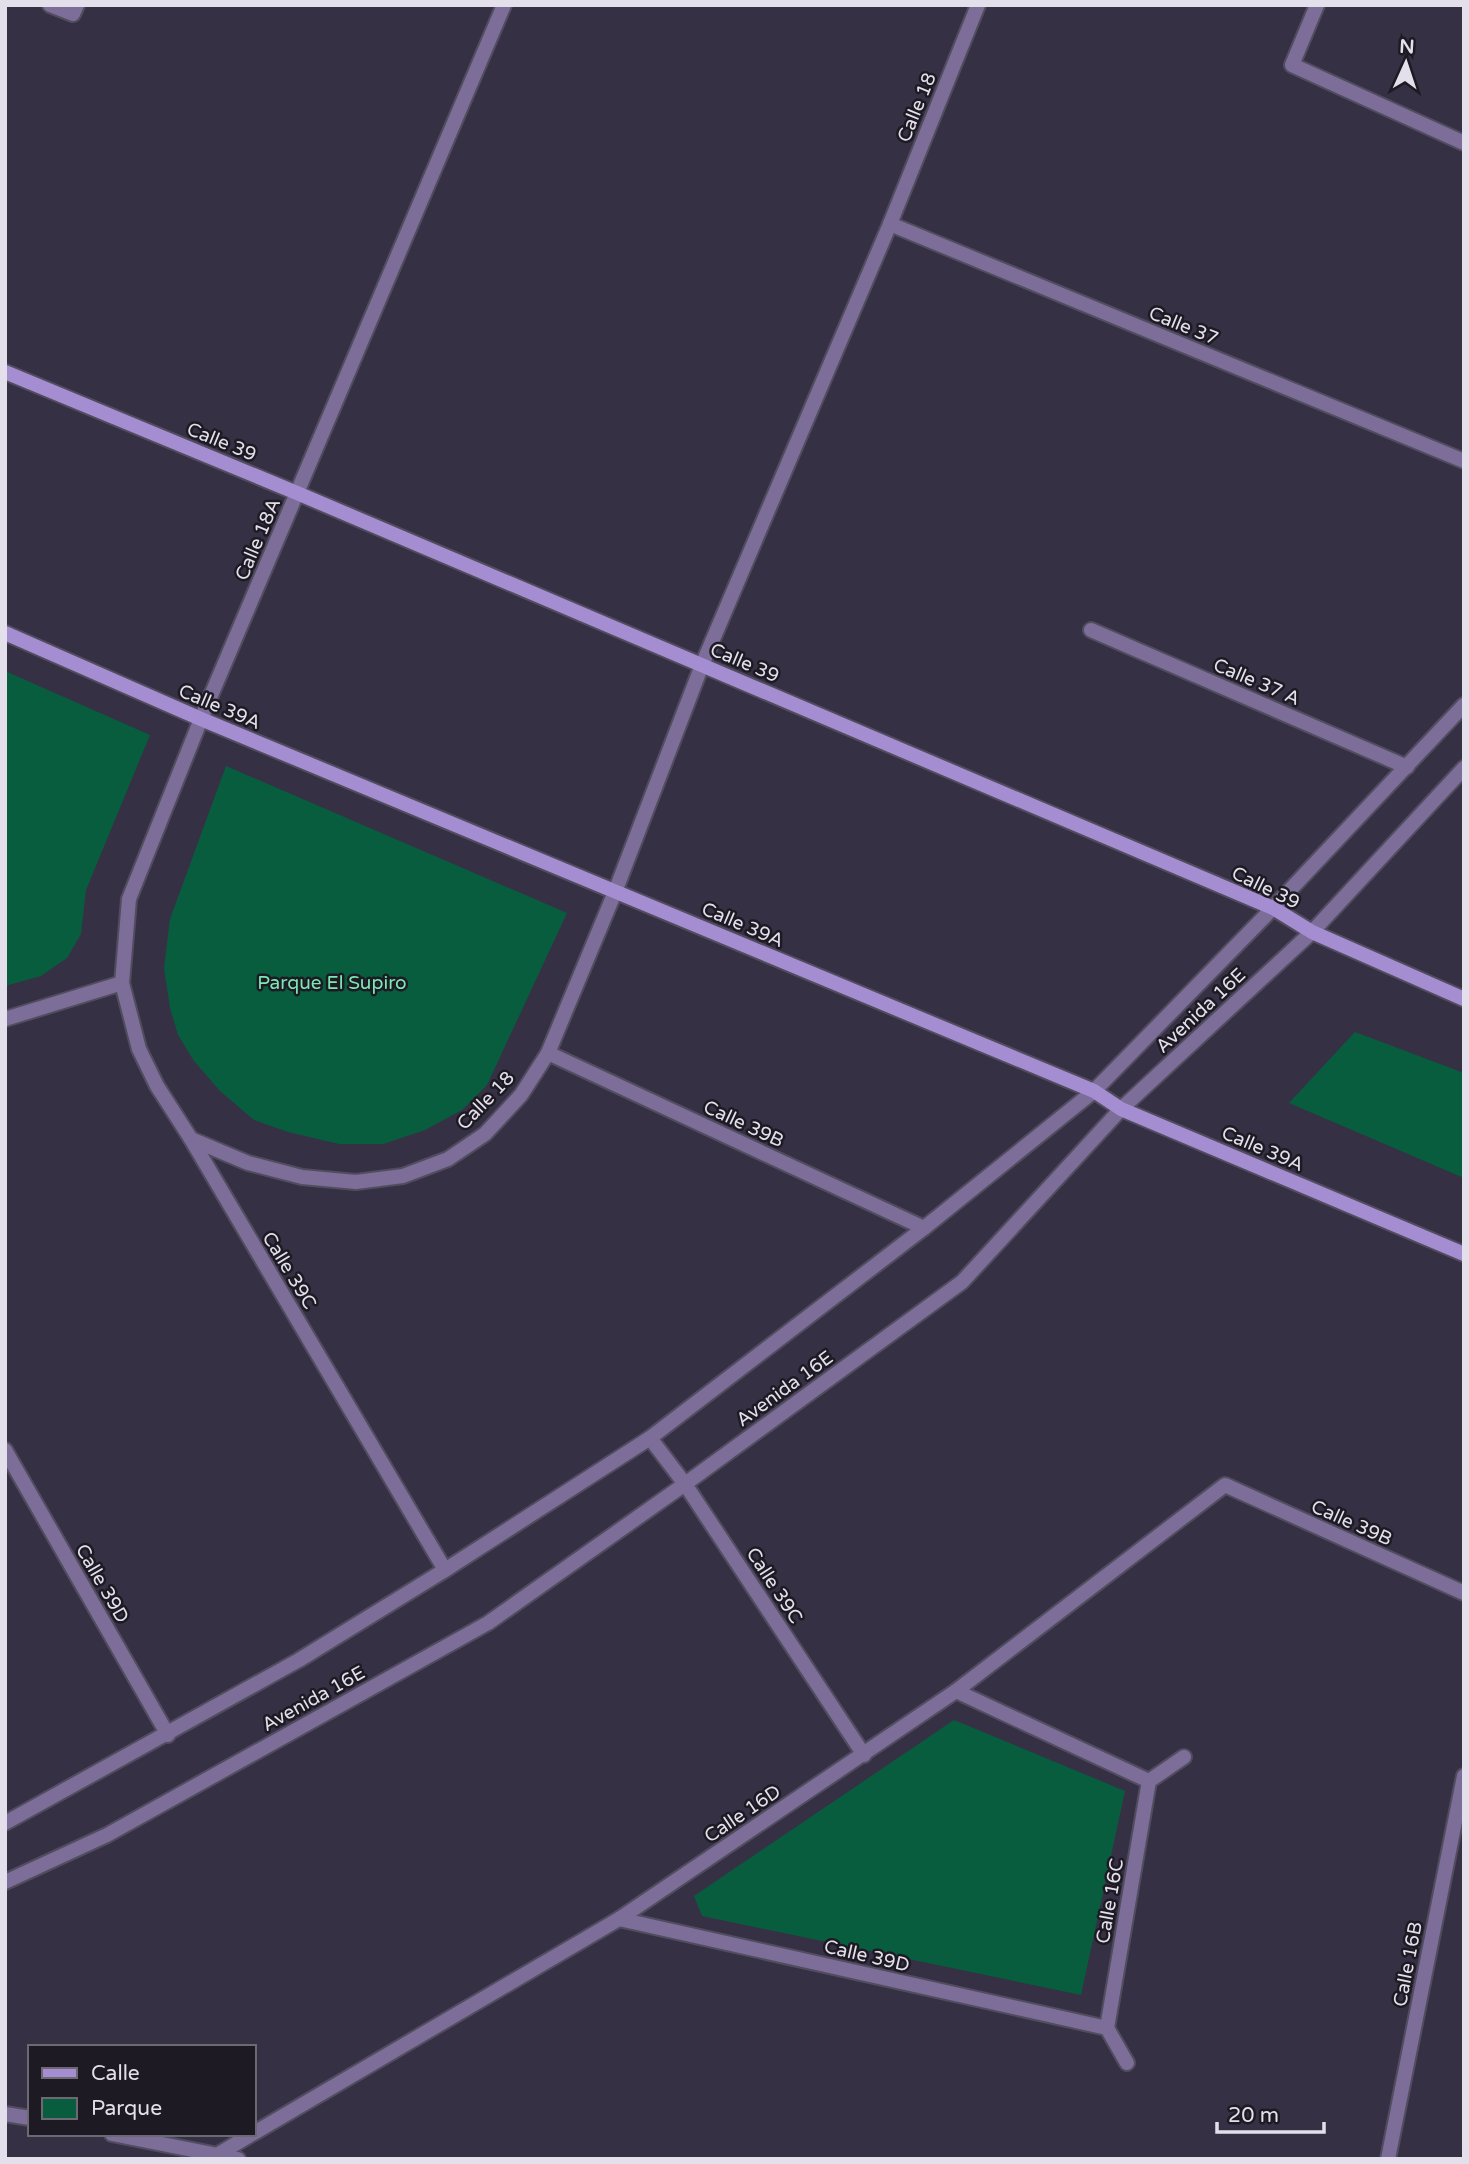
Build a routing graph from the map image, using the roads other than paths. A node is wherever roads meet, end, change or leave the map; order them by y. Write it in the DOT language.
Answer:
graph roads {
  1 [pos="50,5"];
  2 [pos="504,5"];
  3 [pos="978,5"];
  4 [pos="1317,5"];
  5 [pos="75,10"];
  6 [pos="1464,143"];
  7 [pos="890,224"];
  8 [pos="5,372"];
  9 [pos="1464,461"];
  10 [pos="297,493"];
  11 [pos="1091,630"];
  12 [pos="5,633"];
  13 [pos="702,665"];
  14 [pos="1464,705"];
  15 [pos="201,719"];
  16 [pos="1408,767"];
  17 [pos="1464,768"];
  18 [pos="615,892"];
  19 [pos="1273,908"];
  20 [pos="1312,932"];
  21 [pos="121,983"];
  22 [pos="1464,999"];
  23 [pos="5,1019"];
  24 [pos="548,1054"];
  25 [pos="1094,1091"];
  26 [pos="1121,1109"];
  27 [pos="191,1139"];
  28 [pos="924,1228"];
  29 [pos="1464,1254"];
  30 [pos="650,1438"];
  31 [pos="5,1450"];
  32 [pos="685,1484"];
  33 [pos="1225,1485"];
  34 [pos="445,1570"];
  35 [pos="1464,1593"];
  36 [pos="956,1692"];
  37 [pos="168,1735"];
  38 [pos="864,1755"];
  39 [pos="1184,1757"];
  40 [pos="1464,1776"];
  41 [pos="1149,1781"];
  42 [pos="5,1823"];
  43 [pos="5,1882"];
  44 [pos="619,1919"];
  45 [pos="1107,2028"];
  46 [pos="1127,2063"];
  47 [pos="5,2114"];
  48 [pos="28,2118"];
  49 [pos="256,2132"];
  50 [pos="122,2136"];
  51 [pos="250,2136"];
  52 [pos="217,2155"];
  53 [pos="238,2159"];
  54 [pos="1388,2159"];
  1 -- 5 [label="street"];
  2 -- 10 [label="street, Calle 18A"];
  3 -- 7 [label="street, Calle 18"];
  4 -- 6 [label="street"];
  7 -- 9 [label="street, Calle 37"];
  7 -- 13 [label="street, Calle 18"];
  8 -- 10 [label="main road, Calle 39"];
  10 -- 13 [label="main road, Calle 39"];
  10 -- 15 [label="street, Calle 18A"];
  11 -- 16 [label="street, Calle 37 A"];
  12 -- 15 [label="main road, Calle 39A"];
  13 -- 18 [label="street, Calle 18"];
  13 -- 19 [label="main road, Calle 39"];
  14 -- 16 [label="street, Avenida 16E"];
  15 -- 18 [label="main road, Calle 39A"];
  15 -- 21 [label="street, Calle 18A"];
  16 -- 19 [label="street, Avenida 16E"];
  17 -- 20 [label="street, Avenida 16E"];
  18 -- 24 [label="street, Calle 18"];
  18 -- 25 [label="main road, Calle 39A"];
  19 -- 20 [label="main road, Calle 39"];
  19 -- 25 [label="street, Avenida 16E"];
  20 -- 22 [label="main road, Calle 39"];
  20 -- 26 [label="street, Avenida 16E"];
  21 -- 23 [label="street"];
  21 -- 27 [label="street, Calle 39C"];
  24 -- 27 [label="street, Calle 18"];
  24 -- 28 [label="street, Calle 39B"];
  25 -- 26 [label="main road, Calle 39A"];
  25 -- 28 [label="street, Avenida 16E"];
  26 -- 29 [label="main road, Calle 39A"];
  26 -- 32 [label="street, Avenida 16E"];
  27 -- 34 [label="street, Calle 39C"];
  28 -- 30 [label="street, Avenida 16E"];
  30 -- 32 [label="street, Calle 39C"];
  30 -- 34 [label="street, Avenida 16E"];
  31 -- 37 [label="street, Calle 39D"];
  32 -- 38 [label="street, Calle 39C"];
  32 -- 43 [label="street, Avenida 16E"];
  33 -- 35 [label="street, Calle 39B"];
  33 -- 36 [label="street, Calle 16D"];
  34 -- 37 [label="street, Avenida 16E"];
  36 -- 38 [label="street, Calle 16D"];
  36 -- 41 [label="street"];
  37 -- 42 [label="street, Avenida 16E"];
  38 -- 44 [label="street, Calle 16D"];
  39 -- 41 [label="street"];
  40 -- 54 [label="street, Calle 16B"];
  41 -- 45 [label="street, Calle 16C"];
  44 -- 45 [label="street, Calle 39D"];
  44 -- 49 [label="street, Calle 16D"];
  45 -- 46 [label="street"];
  47 -- 48 [label="street"];
  50 -- 52 [label="street"];
  51 -- 52 [label="street, Calle 16D"];
  52 -- 53 [label="street"];
}
